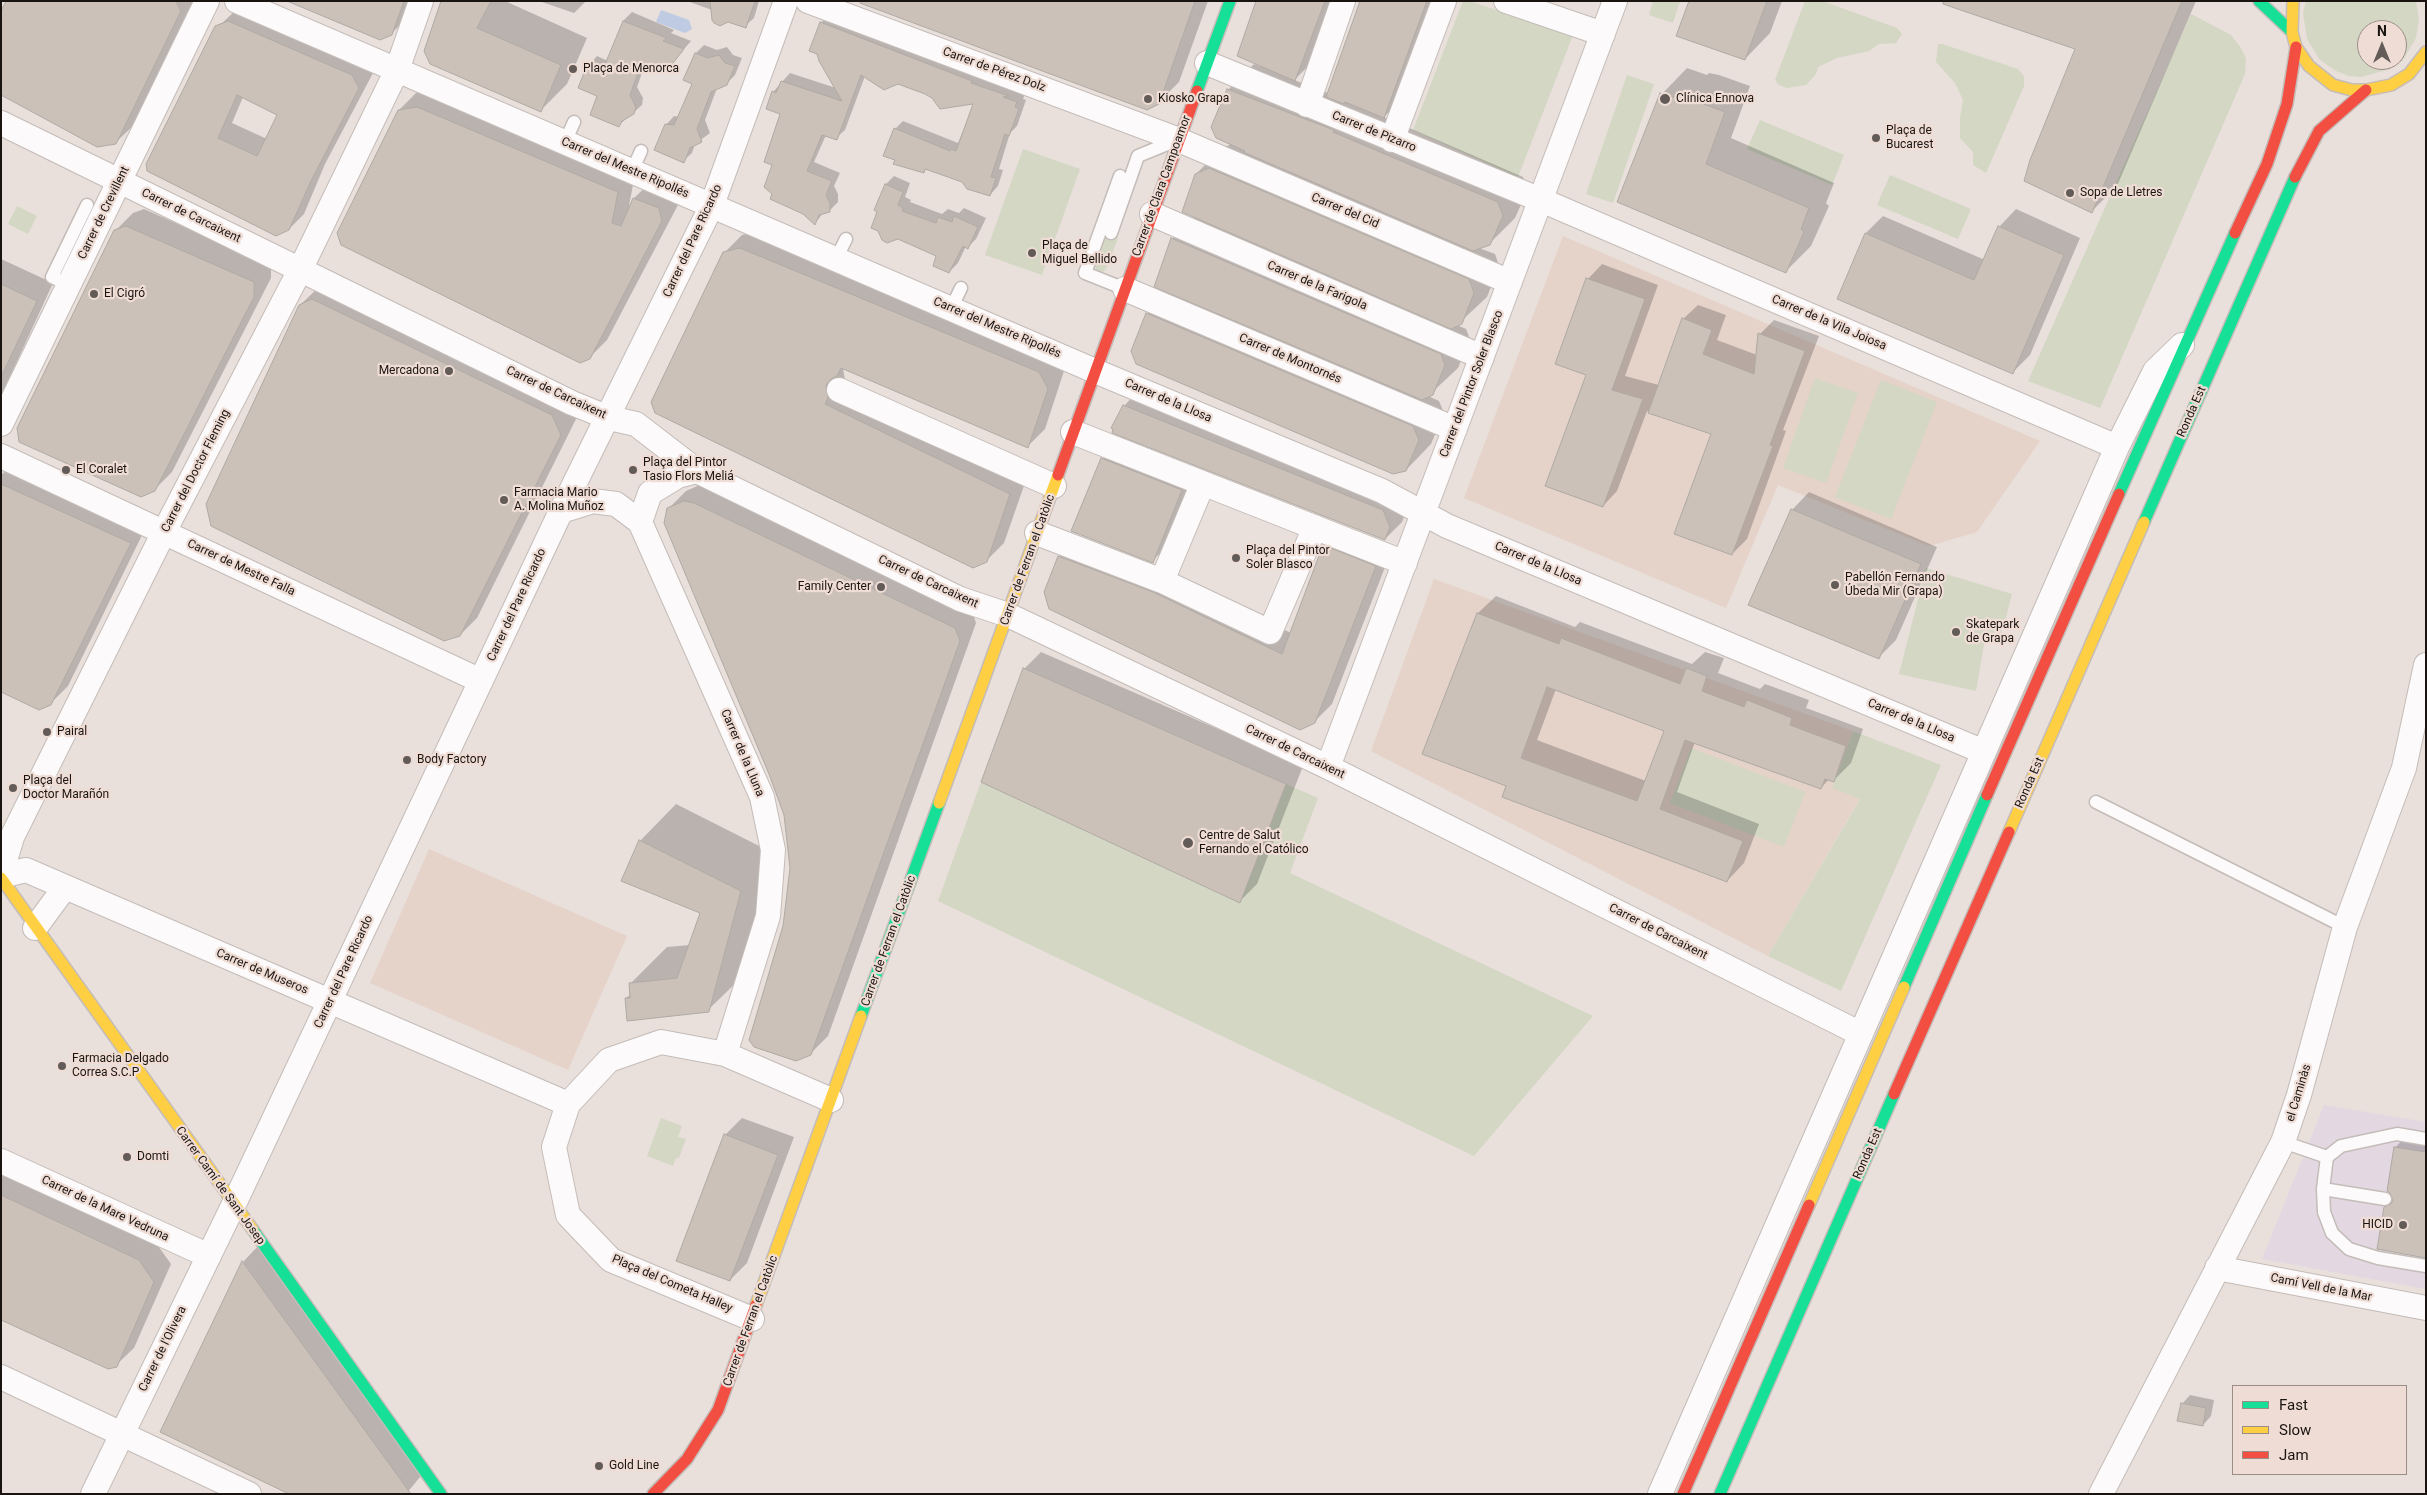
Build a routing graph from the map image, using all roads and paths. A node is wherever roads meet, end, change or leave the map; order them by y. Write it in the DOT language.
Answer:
graph roads {
  1 [pos="207,1"];
  2 [pos="237,1"];
  3 [pos="421,1"];
  4 [pos="786,1"];
  5 [pos="808,1"];
  6 [pos="1230,1"];
  7 [pos="1343,1"];
  8 [pos="1444,1"];
  9 [pos="1506,1"];
  10 [pos="1615,1"];
  11 [pos="2260,1"];
  12 [pos="2293,1"];
  13 [pos="2292,32"];
  14 [pos="1603,34"];
  15 [pos="2296,47"];
  16 [pos="2426,52"];
  17 [pos="1207,63"];
  18 [pos="397,70"];
  19 [pos="2426,71"];
  20 [pos="2409,74"];
  21 [pos="2366,90"];
  22 [pos="1307,105"];
  23 [pos="1,122"];
  24 [pos="1179,140"];
  25 [pos="1392,140"];
  26 [pos="1120,176"];
  27 [pos="120,181"];
  28 [pos="1541,200"];
  29 [pos="87,205"];
  30 [pos="712,206"];
  31 [pos="1152,214"];
  32 [pos="1111,233"];
  33 [pos="300,270"];
  34 [pos="67,278"];
  35 [pos="1510,282"];
  36 [pos="1125,289"];
  37 [pos="2185,342"];
  38 [pos="1482,357"];
  39 [pos="1095,370"];
  40 [pos="839,390"];
  41 [pos="609,418"];
  42 [pos="1,424"];
  43 [pos="1455,429"];
  44 [pos="1073,432"];
  45 [pos="2117,447"];
  46 [pos="1,456"];
  47 [pos="697,471"];
  48 [pos="1203,483"];
  49 [pos="1054,486"];
  50 [pos="561,511"];
  51 [pos="1424,512"];
  52 [pos="640,522"];
  53 [pos="1316,527"];
  54 [pos="164,532"];
  55 [pos="1037,534"];
  56 [pos="1405,563"];
  57 [pos="1162,581"];
  58 [pos="1008,616"];
  59 [pos="2426,664"];
  60 [pos="481,681"];
  61 [pos="1984,752"];
  62 [pos="1328,767"];
  63 [pos="2096,802"];
  64 [pos="1,876"];
  65 [pos="66,887"];
  66 [pos="2345,927"];
  67 [pos="35,928"];
  68 [pos="330,1001"];
  69 [pos="1861,1034"];
  70 [pos="725,1054"];
  71 [pos="831,1100"];
  72 [pos="568,1104"];
  73 [pos="2426,1139"];
  74 [pos="2283,1142"];
  75 [pos="2328,1157"];
  76 [pos="1,1161"];
  77 [pos="2323,1189"];
  78 [pos="2385,1199"];
  79 [pos="234,1204"];
  80 [pos="209,1256"];
  81 [pos="2426,1266"];
  82 [pos="2217,1268"];
  83 [pos="2426,1308"];
  84 [pos="752,1319"];
  85 [pos="1,1377"];
  86 [pos="122,1434"];
  87 [pos="93,1494"];
  88 [pos="249,1494"];
  89 [pos="441,1494"];
  90 [pos="653,1494"];
  91 [pos="1660,1494"];
  92 [pos="1683,1494"];
  93 [pos="1720,1494"];
  94 [pos="2101,1494"];
  1 -- 27 [label="street, Carrer de Crevillent"];
  2 -- 18 [label="street, Carrer del Mestre Ripollés"];
  3 -- 18 [label="street, Carrer del Doctor Fleming"];
  4 -- 30 [label="street, Carrer del Pare Ricardo"];
  5 -- 24 [label="street, Carrer de Pérez Dolz"];
  6 -- 17 [label="main road, Carrer de Clara Campoamor"];
  7 -- 22 [label="street"];
  8 -- 25 [label="street"];
  9 -- 14 [label="street"];
  10 -- 14 [label="street, Carrer del Pintor Soler Blasco"];
  11 -- 13 [label="main road"];
  12 -- 13 [label="main road"];
  13 -- 15 [label="main road"];
  14 -- 28 [label="street, Carrer del Pintor Soler Blasco"];
  15 -- 21 [label="main road"];
  15 -- 37 [label="main road"];
  16 -- 20 [label="main road"];
  17 -- 22 [label="street, Carrer de Pizarro"];
  17 -- 24 [label="main road, Carrer de Clara Campoamor"];
  18 -- 30 [label="street, Carrer del Mestre Ripollés"];
  18 -- 33 [label="street, Carrer del Doctor Fleming"];
  19 -- 20 [label="main road"];
  20 -- 21 [label="main road"];
  21 -- 93 [label="main road, Ronda Est"];
  22 -- 25 [label="street, Carrer de Pizarro"];
  23 -- 27 [label="street, Carrer de Carcaixent"];
  24 -- 31 [label="main road, Carrer de Clara Campoamor"];
  24 -- 32 [label="lane"];
  24 -- 35 [label="street, Carrer del Cid"];
  25 -- 28 [label="street, Carrer de Pizarro"];
  26 -- 36 [label="lane"];
  27 -- 33 [label="street, Carrer de Carcaixent"];
  27 -- 34 [label="street, Carrer de Crevillent"];
  28 -- 35 [label="street, Carrer del Pintor Soler Blasco"];
  28 -- 45 [label="street, Carrer de la Vila Joiosa"];
  29 -- 34 [label="lane"];
  30 -- 39 [label="street, Carrer del Mestre Ripollés"];
  30 -- 41 [label="street, Carrer del Pare Ricardo"];
  31 -- 36 [label="main road, Carrer de Clara Campoamor"];
  31 -- 38 [label="street, Carrer de la Farigola"];
  33 -- 41 [label="street, Carrer de Carcaixent"];
  33 -- 54 [label="street, Carrer del Doctor Fleming"];
  34 -- 42 [label="street, Carrer de Crevillent"];
  35 -- 38 [label="street, Carrer del Pintor Soler Blasco"];
  36 -- 39 [label="main road, Carrer de Clara Campoamor"];
  36 -- 43 [label="street, Carrer de Montornés"];
  37 -- 45 [label="street"];
  37 -- 92 [label="main road"];
  38 -- 43 [label="street, Carrer del Pintor Soler Blasco"];
  39 -- 44 [label="main road, Carrer de Ferran el Catòlic"];
  39 -- 51 [label="street, Carrer de la Llosa"];
  40 -- 49 [label="street"];
  41 -- 47 [label="street, Carrer de Carcaixent"];
  41 -- 50 [label="street, Carrer del Pare Ricardo"];
  43 -- 51 [label="street, Carrer del Pintor Soler Blasco"];
  44 -- 48 [label="street"];
  44 -- 49 [label="main road, Carrer de Ferran el Catòlic"];
  45 -- 61 [label="street"];
  46 -- 54 [label="street, Carrer de Mestre Falla"];
  47 -- 52 [label="street"];
  47 -- 58 [label="street, Carrer de Carcaixent"];
  48 -- 53 [label="street"];
  48 -- 57 [label="street"];
  49 -- 55 [label="main road, Carrer de Ferran el Catòlic"];
  50 -- 52 [label="street, Carrer de la Lluna"];
  50 -- 60 [label="street, Carrer del Pare Ricardo"];
  51 -- 56 [label="street, Carrer del Pintor Soler Blasco"];
  51 -- 61 [label="street, Carrer de la Llosa"];
  52 -- 70 [label="street, Carrer de la Lluna"];
  53 -- 56 [label="street"];
  53 -- 57 [label="street"];
  54 -- 60 [label="street, Carrer de Mestre Falla"];
  54 -- 64 [label="street, Carrer del Doctor Fleming"];
  55 -- 57 [label="street"];
  55 -- 58 [label="main road, Carrer de Ferran el Catòlic"];
  56 -- 62 [label="street, Carrer del Pintor Soler Blasco"];
  58 -- 62 [label="street, Carrer de Carcaixent"];
  58 -- 71 [label="main road, Carrer de Ferran el Catòlic"];
  59 -- 66 [label="street, el Caminàs"];
  60 -- 68 [label="street, Carrer del Pare Ricardo"];
  61 -- 69 [label="street"];
  62 -- 69 [label="street, Carrer de Carcaixent"];
  63 -- 66 [label="lane"];
  64 -- 65 [label="street, Carrer de Museros"];
  64 -- 67 [label="main road, Carrer Camí de Sant Josep"];
  65 -- 67 [label="street"];
  65 -- 68 [label="street, Carrer de Museros"];
  66 -- 74 [label="street, el Caminàs"];
  67 -- 79 [label="main road, Carrer Camí de Sant Josep"];
  68 -- 72 [label="street, Carrer de Museros"];
  68 -- 79 [label="street, Carrer del Pare Ricardo"];
  69 -- 91 [label="street"];
  70 -- 71 [label="street, Plaça del Cometa Halley"];
  70 -- 72 [label="street, Plaça del Cometa Halley"];
  71 -- 84 [label="main road, Carrer de Ferran el Catòlic"];
  72 -- 84 [label="street, Plaça del Cometa Halley"];
  73 -- 75 [label="lane"];
  74 -- 75 [label="lane"];
  74 -- 82 [label="street, el Caminàs"];
  75 -- 77 [label="lane"];
  76 -- 80 [label="street, Carrer de la Mare Vedruna"];
  77 -- 78 [label="lane"];
  77 -- 81 [label="lane"];
  79 -- 80 [label="street, Carrer de l'Olivera"];
  79 -- 89 [label="main road, Carrer Camí de Sant Josep"];
  80 -- 86 [label="street, Carrer de l'Olivera"];
  82 -- 83 [label="street, Camí Vell de la Mar"];
  82 -- 94 [label="street, el Caminàs"];
  84 -- 90 [label="main road, Carrer de Ferran el Catòlic"];
  85 -- 86 [label="street"];
  86 -- 87 [label="street, Carrer de l'Olivera"];
  86 -- 88 [label="street"];
}
